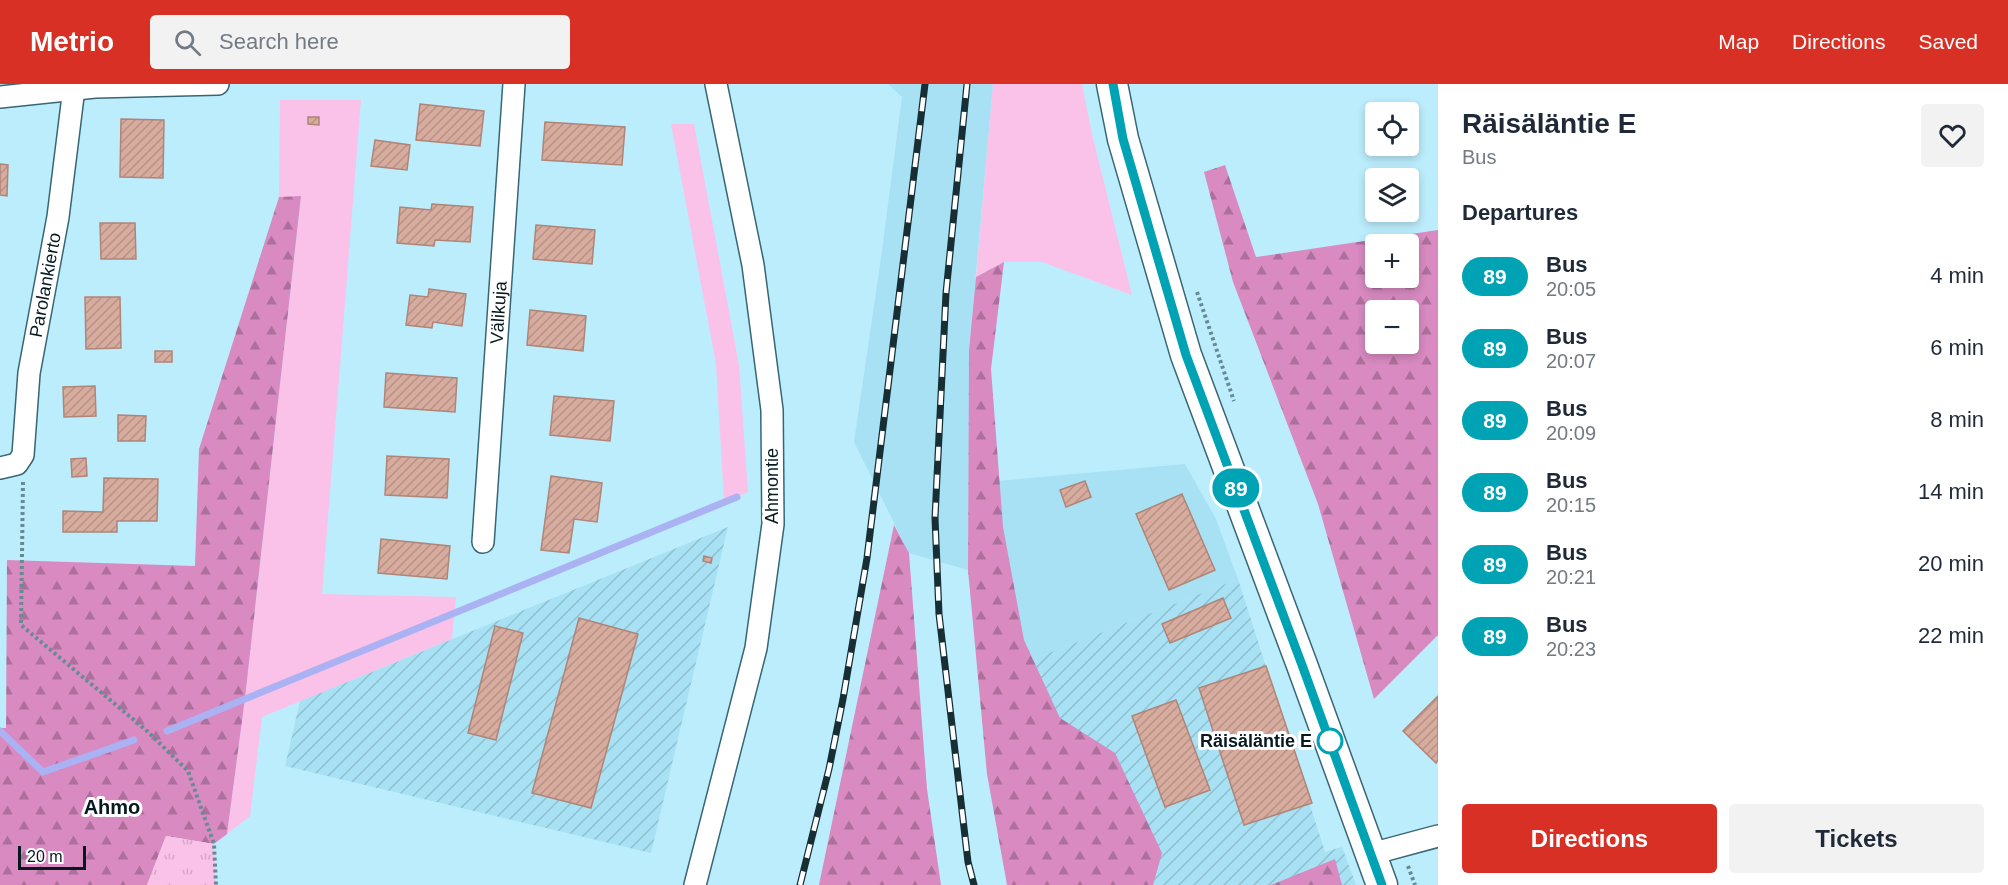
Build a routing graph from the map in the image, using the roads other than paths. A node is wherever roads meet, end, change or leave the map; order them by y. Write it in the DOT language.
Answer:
graph roads {
  1 [pos="218,84"];
  2 [pos="514,84"];
  3 [pos="716,84"];
  4 [pos="1113,84"];
  5 [pos="74,88"];
  6 [pos="0,97"];
  7 [pos="0,468"];
  8 [pos="483,542"];
  9 [pos="1438,836"];
  10 [pos="1371,854"];
  11 [pos="695,885"];
  12 [pos="1382,885"];
  1 -- 5 [label="street"];
  2 -- 8 [label="street, Välikuja"];
  3 -- 11 [label="street, Ahmontie"];
  4 -- 10 [label="street"];
  5 -- 6 [label="street"];
  5 -- 7 [label="street, Parolankierto"];
  9 -- 10 [label="street"];
  10 -- 12 [label="street"];
}
